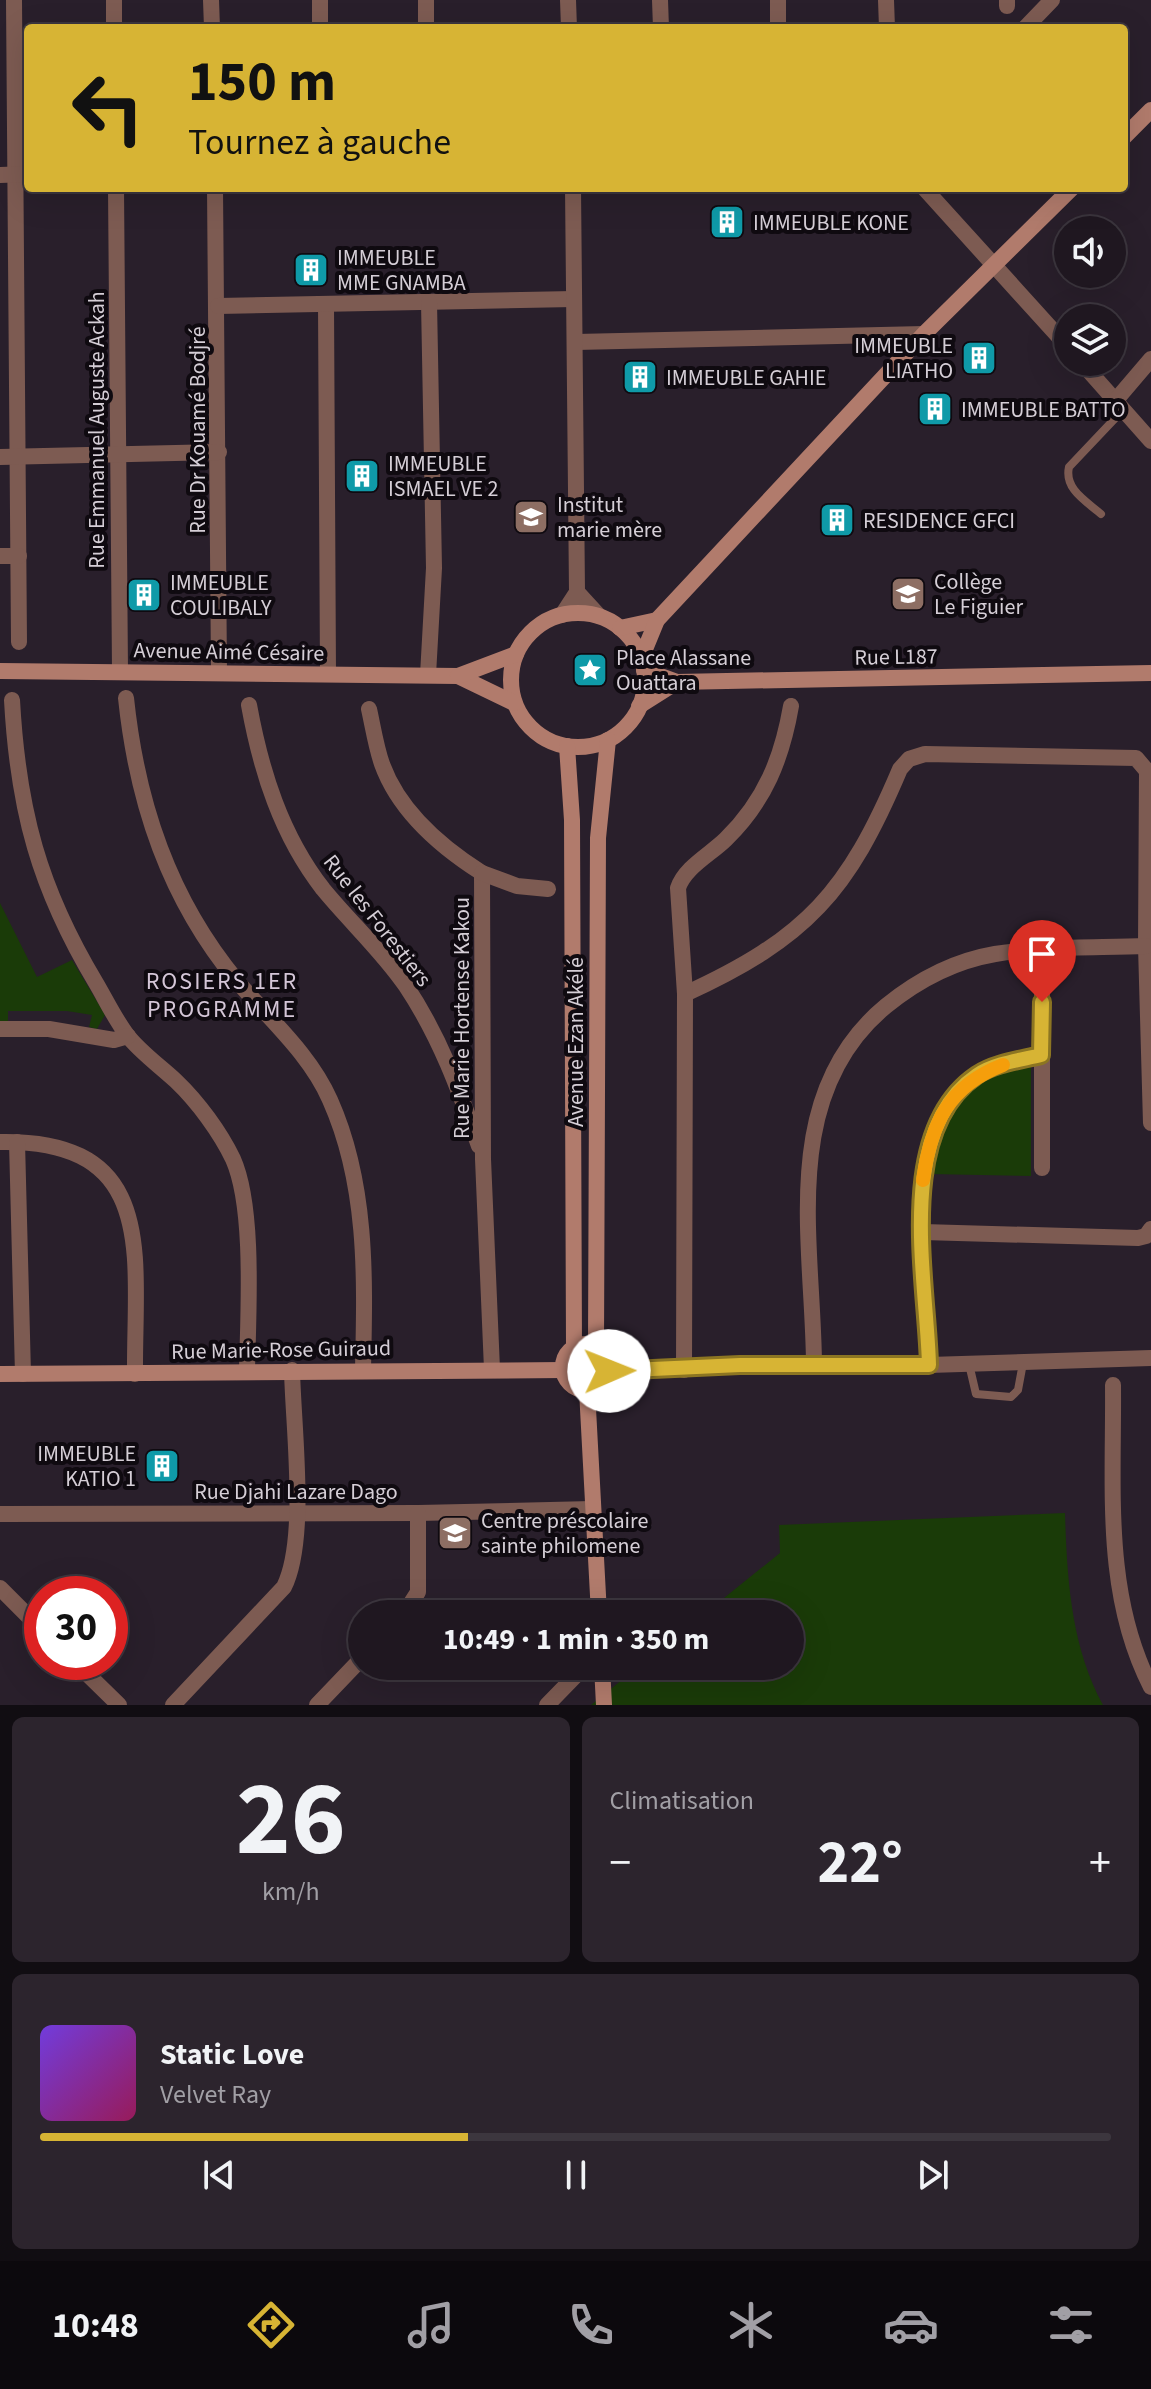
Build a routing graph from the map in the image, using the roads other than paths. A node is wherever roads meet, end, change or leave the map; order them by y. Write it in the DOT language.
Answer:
graph roads {
  1 [pos="14,0"];
  2 [pos="114,0"];
  3 [pos="211,0"];
  4 [pos="320,0"];
  5 [pos="426,0"];
  6 [pos="568,0"];
  7 [pos="660,0"];
  8 [pos="778,0"];
  9 [pos="886,0"];
  10 [pos="1052,0"];
  11 [pos="114,24"];
  12 [pos="212,24"];
  13 [pos="320,24"];
  14 [pos="426,24"];
  15 [pos="569,24"];
  16 [pos="661,24"];
  17 [pos="778,24"];
  18 [pos="887,24"];
  19 [pos="1029,24"];
  20 [pos="1151,110"];
  21 [pos="1128,133"];
  22 [pos="14,174"];
  23 [pos="116,192"];
  24 [pos="215,192"];
  25 [pos="573,192"];
  26 [pos="928,192"];
  27 [pos="1068,192"];
  28 [pos="994,266"];
  29 [pos="7,280"];
  30 [pos="574,299"];
  31 [pos="429,302"];
  32 [pos="326,304"];
  33 [pos="218,306"];
  34 [pos="1054,332"];
  35 [pos="924,334"];
  36 [pos="576,342"];
  37 [pos="1151,359"];
  38 [pos="7,367"];
  39 [pos="1094,376"];
  40 [pos="1120,405"];
  41 [pos="1151,441"];
  42 [pos="219,452"];
  43 [pos="118,453"];
  44 [pos="0,457"];
  45 [pos="18,457"];
  46 [pos="1101,514"];
  47 [pos="0,556"];
  48 [pos="19,556"];
  49 [pos="577,592"];
  50 [pos="562,615"];
  51 [pos="599,616"];
  52 [pos="657,620"];
  53 [pos="620,628"];
  54 [pos="19,642"];
  55 [pos="516,654"];
  56 [pos="643,664"];
  57 [pos="0,671"];
  58 [pos="120,671"];
  59 [pos="219,673"];
  60 [pos="1151,673"];
  61 [pos="328,674"];
  62 [pos="428,675"];
  63 [pos="458,676"];
  64 [pos="677,682"];
  65 [pos="126,698"];
  66 [pos="12,700"];
  67 [pos="514,703"];
  68 [pos="249,705"];
  69 [pos="639,706"];
  70 [pos="791,706"];
  71 [pos="369,709"];
  72 [pos="608,740"];
  73 [pos="567,746"];
  74 [pos="482,873"];
  75 [pos="548,889"];
  76 [pos="1146,946"];
  77 [pos="1042,949"];
  78 [pos="685,994"];
  79 [pos="0,1029"];
  80 [pos="128,1036"];
  81 [pos="1041,1055"];
  82 [pos="1151,1123"];
  83 [pos="8,1142"];
  84 [pos="483,1159"];
  85 [pos="1042,1168"];
  86 [pos="1151,1229"];
  87 [pos="923,1232"];
  88 [pos="596,1345"];
  89 [pos="574,1348"];
  90 [pos="1151,1358"];
  91 [pos="1023,1363"];
  92 [pos="814,1364"];
  93 [pos="969,1364"];
  94 [pos="929,1365"];
  95 [pos="363,1369"];
  96 [pos="492,1369"];
  97 [pos="292,1370"];
  98 [pos="564,1370"];
  99 [pos="684,1370"];
  100 [pos="247,1371"];
  101 [pos="609,1371"];
  102 [pos="0,1374"];
  103 [pos="23,1374"];
  104 [pos="135,1374"];
  105 [pos="1113,1385"];
  106 [pos="587,1390"];
  107 [pos="592,1509"];
  108 [pos="296,1511"];
  109 [pos="418,1513"];
  110 [pos="0,1514"];
  111 [pos="0,1588"];
  112 [pos="413,1600"];
  113 [pos="598,1600"];
  114 [pos="24,1612"];
  115 [pos="348,1673"];
  116 [pos="93,1680"];
  117 [pos="571,1680"];
  118 [pos="603,1680"];
  119 [pos="1151,1687"];
  120 [pos="119,1705"];
  121 [pos="173,1705"];
  122 [pos="317,1705"];
  123 [pos="547,1705"];
  124 [pos="604,1705"];
  1 -- 22 [label="street"];
  2 -- 11 [label="street"];
  3 -- 12 [label="street"];
  4 -- 13 [label="street"];
  5 -- 14 [label="street"];
  6 -- 15 [label="street"];
  7 -- 16 [label="street"];
  8 -- 17 [label="street"];
  9 -- 18 [label="street"];
  10 -- 19 [label="street"];
  20 -- 21 [label="street"];
  22 -- 29 [label="street"];
  23 -- 43 [label="street, Rue Emmanuel Auguste Ackah"];
  24 -- 33 [label="street, Rue Dr Kouamé Bodjré"];
  25 -- 30 [label="street"];
  26 -- 28 [label="street"];
  27 -- 28 [label="street"];
  28 -- 34 [label="street"];
  28 -- 35 [label="street"];
  29 -- 38 [label="street"];
  30 -- 31 [label="street"];
  30 -- 36 [label="street"];
  31 -- 32 [label="street"];
  31 -- 62 [label="street"];
  32 -- 33 [label="street"];
  32 -- 61 [label="street"];
  33 -- 42 [label="street, Rue Dr Kouamé Bodjré"];
  35 -- 36 [label="street"];
  35 -- 52 [label="street"];
  36 -- 49 [label="street"];
  37 -- 40 [label="street"];
  38 -- 45 [label="street"];
  39 -- 40 [label="street"];
  40 -- 41 [label="street"];
  40 -- 46 [label="lane"];
  42 -- 43 [label="street"];
  42 -- 59 [label="street, Rue Dr Kouamé Bodjré"];
  43 -- 45 [label="street"];
  43 -- 58 [label="street, Rue Emmanuel Auguste Ackah"];
  44 -- 45 [label="street"];
  45 -- 48 [label="street"];
  47 -- 48 [label="street"];
  48 -- 54 [label="street"];
  49 -- 50 [label="street"];
  49 -- 51 [label="street"];
  50 -- 51 [label="street"];
  50 -- 55 [label="street"];
  51 -- 53 [label="street"];
  52 -- 53 [label="street"];
  52 -- 56 [label="street"];
  53 -- 56 [label="street"];
  55 -- 63 [label="street, Avenue Aimé Césaire"];
  55 -- 67 [label="street"];
  56 -- 64 [label="street, Rue L187"];
  56 -- 69 [label="street"];
  57 -- 58 [label="street, Avenue Aimé Césaire"];
  58 -- 59 [label="street, Avenue Aimé Césaire"];
  59 -- 61 [label="street, Avenue Aimé Césaire"];
  60 -- 64 [label="street, Rue L187"];
  61 -- 62 [label="street, Avenue Aimé Césaire"];
  62 -- 63 [label="street, Avenue Aimé Césaire"];
  63 -- 67 [label="street, Avenue Aimé Césaire"];
  64 -- 69 [label="street"];
  65 -- 95 [label="street"];
  66 -- 80 [label="street"];
  67 -- 73 [label="street"];
  68 -- 84 [label="street, Rue les Forestiers"];
  69 -- 72 [label="street"];
  70 -- 78 [label="street"];
  71 -- 74 [label="street, Rue Marie Hortense Kakou"];
  72 -- 73 [label="street"];
  72 -- 88 [label="street, Avenue Ezan Akélé"];
  73 -- 89 [label="street, Avenue Ezan Akélé"];
  74 -- 75 [label="street"];
  74 -- 84 [label="street, Rue Marie Hortense Kakou"];
  76 -- 77 [label="street"];
  76 -- 78 [label="street"];
  76 -- 82 [label="street"];
  77 -- 81 [label="street"];
  77 -- 92 [label="street"];
  78 -- 99 [label="street"];
  79 -- 80 [label="street"];
  80 -- 100 [label="street"];
  81 -- 85 [label="street"];
  81 -- 87 [label="street"];
  83 -- 103 [label="street"];
  83 -- 104 [label="street"];
  84 -- 96 [label="street, Rue Marie Hortense Kakou"];
  86 -- 87 [label="street"];
  87 -- 94 [label="street"];
  88 -- 89 [label="street"];
  88 -- 101 [label="street"];
  89 -- 98 [label="street"];
  90 -- 91 [label="street"];
  91 -- 93 [label="street"];
  91 -- 93 [label="lane"];
  92 -- 94 [label="street"];
  92 -- 99 [label="street"];
  93 -- 94 [label="street"];
  95 -- 96 [label="street, Rue Marie-Rose Guiraud"];
  95 -- 97 [label="street, Rue Marie-Rose Guiraud"];
  96 -- 98 [label="street, Rue Marie-Rose Guiraud"];
  97 -- 100 [label="street, Rue Marie-Rose Guiraud"];
  97 -- 108 [label="street"];
  98 -- 106 [label="street"];
  99 -- 101 [label="street"];
  100 -- 104 [label="street, Rue Marie-Rose Guiraud"];
  101 -- 106 [label="street"];
  102 -- 103 [label="street, Rue Marie-Rose Guiraud"];
  103 -- 104 [label="street, Rue Marie-Rose Guiraud"];
  105 -- 119 [label="street"];
  106 -- 107 [label="street"];
  107 -- 109 [label="street, Rue Djahi Lazare Dago"];
  107 -- 113 [label="street"];
  108 -- 109 [label="street, Rue Djahi Lazare Dago"];
  108 -- 110 [label="street, Rue Djahi Lazare Dago"];
  108 -- 121 [label="street"];
  109 -- 112 [label="street"];
  111 -- 114 [label="street"];
  115 -- 122 [label="street"];
  116 -- 120 [label="street"];
  117 -- 123 [label="street"];
  118 -- 124 [label="street"];
}
